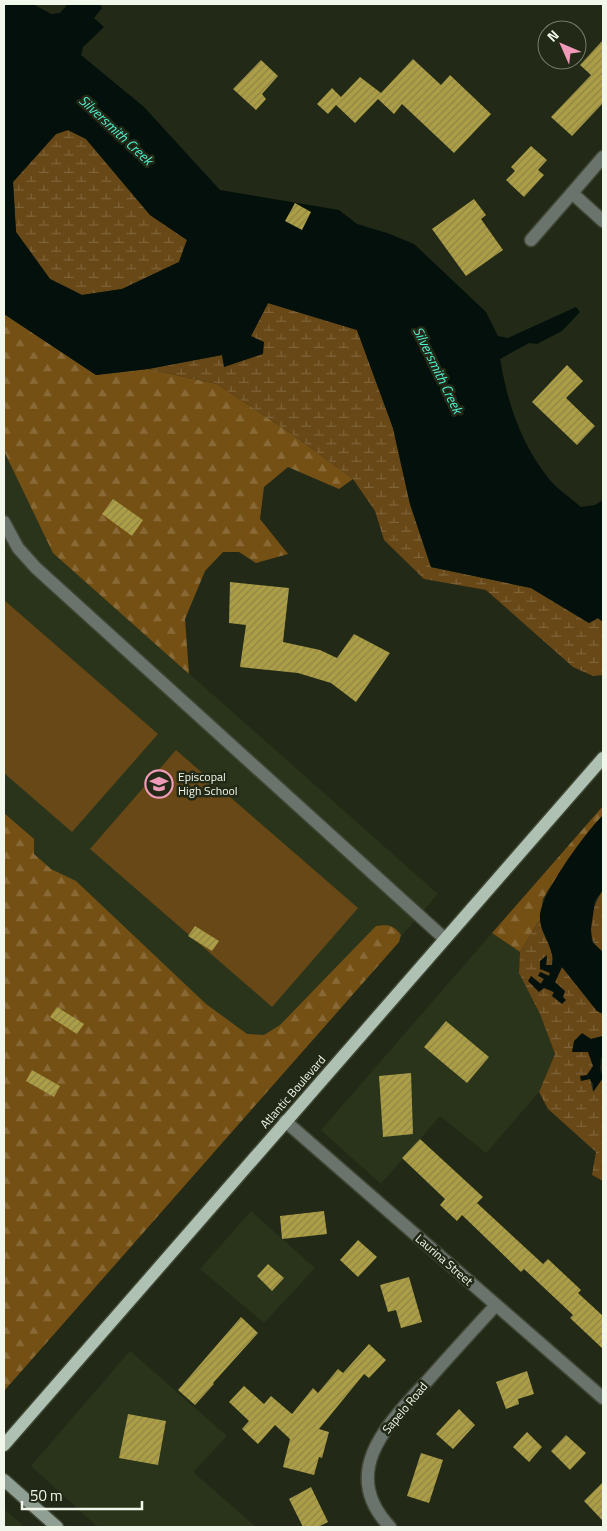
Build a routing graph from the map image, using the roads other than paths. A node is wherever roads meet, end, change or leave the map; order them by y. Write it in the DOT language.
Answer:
graph roads {
  1 [pos="603,157"];
  2 [pos="572,193"];
  3 [pos="603,221"];
  4 [pos="531,240"];
  5 [pos="4,522"];
  6 [pos="603,758"];
  7 [pos="445,939"];
  8 [pos="285,1121"];
  9 [pos="496,1305"];
  10 [pos="603,1398"];
  11 [pos="4,1444"];
  12 [pos="4,1480"];
  13 [pos="57,1527"];
  14 [pos="390,1527"];
  1 -- 2 [label="street"];
  2 -- 3 [label="street"];
  2 -- 4 [label="street"];
  5 -- 7 [label="street"];
  6 -- 7 [label="main road, Atlantic Boulevard"];
  7 -- 8 [label="main road, Atlantic Boulevard"];
  8 -- 9 [label="street, Laurina Street"];
  8 -- 11 [label="main road, Atlantic Boulevard"];
  9 -- 10 [label="street, Laurina Street"];
  9 -- 14 [label="street, Sapelo Road"];
  12 -- 13 [label="street"];
}
